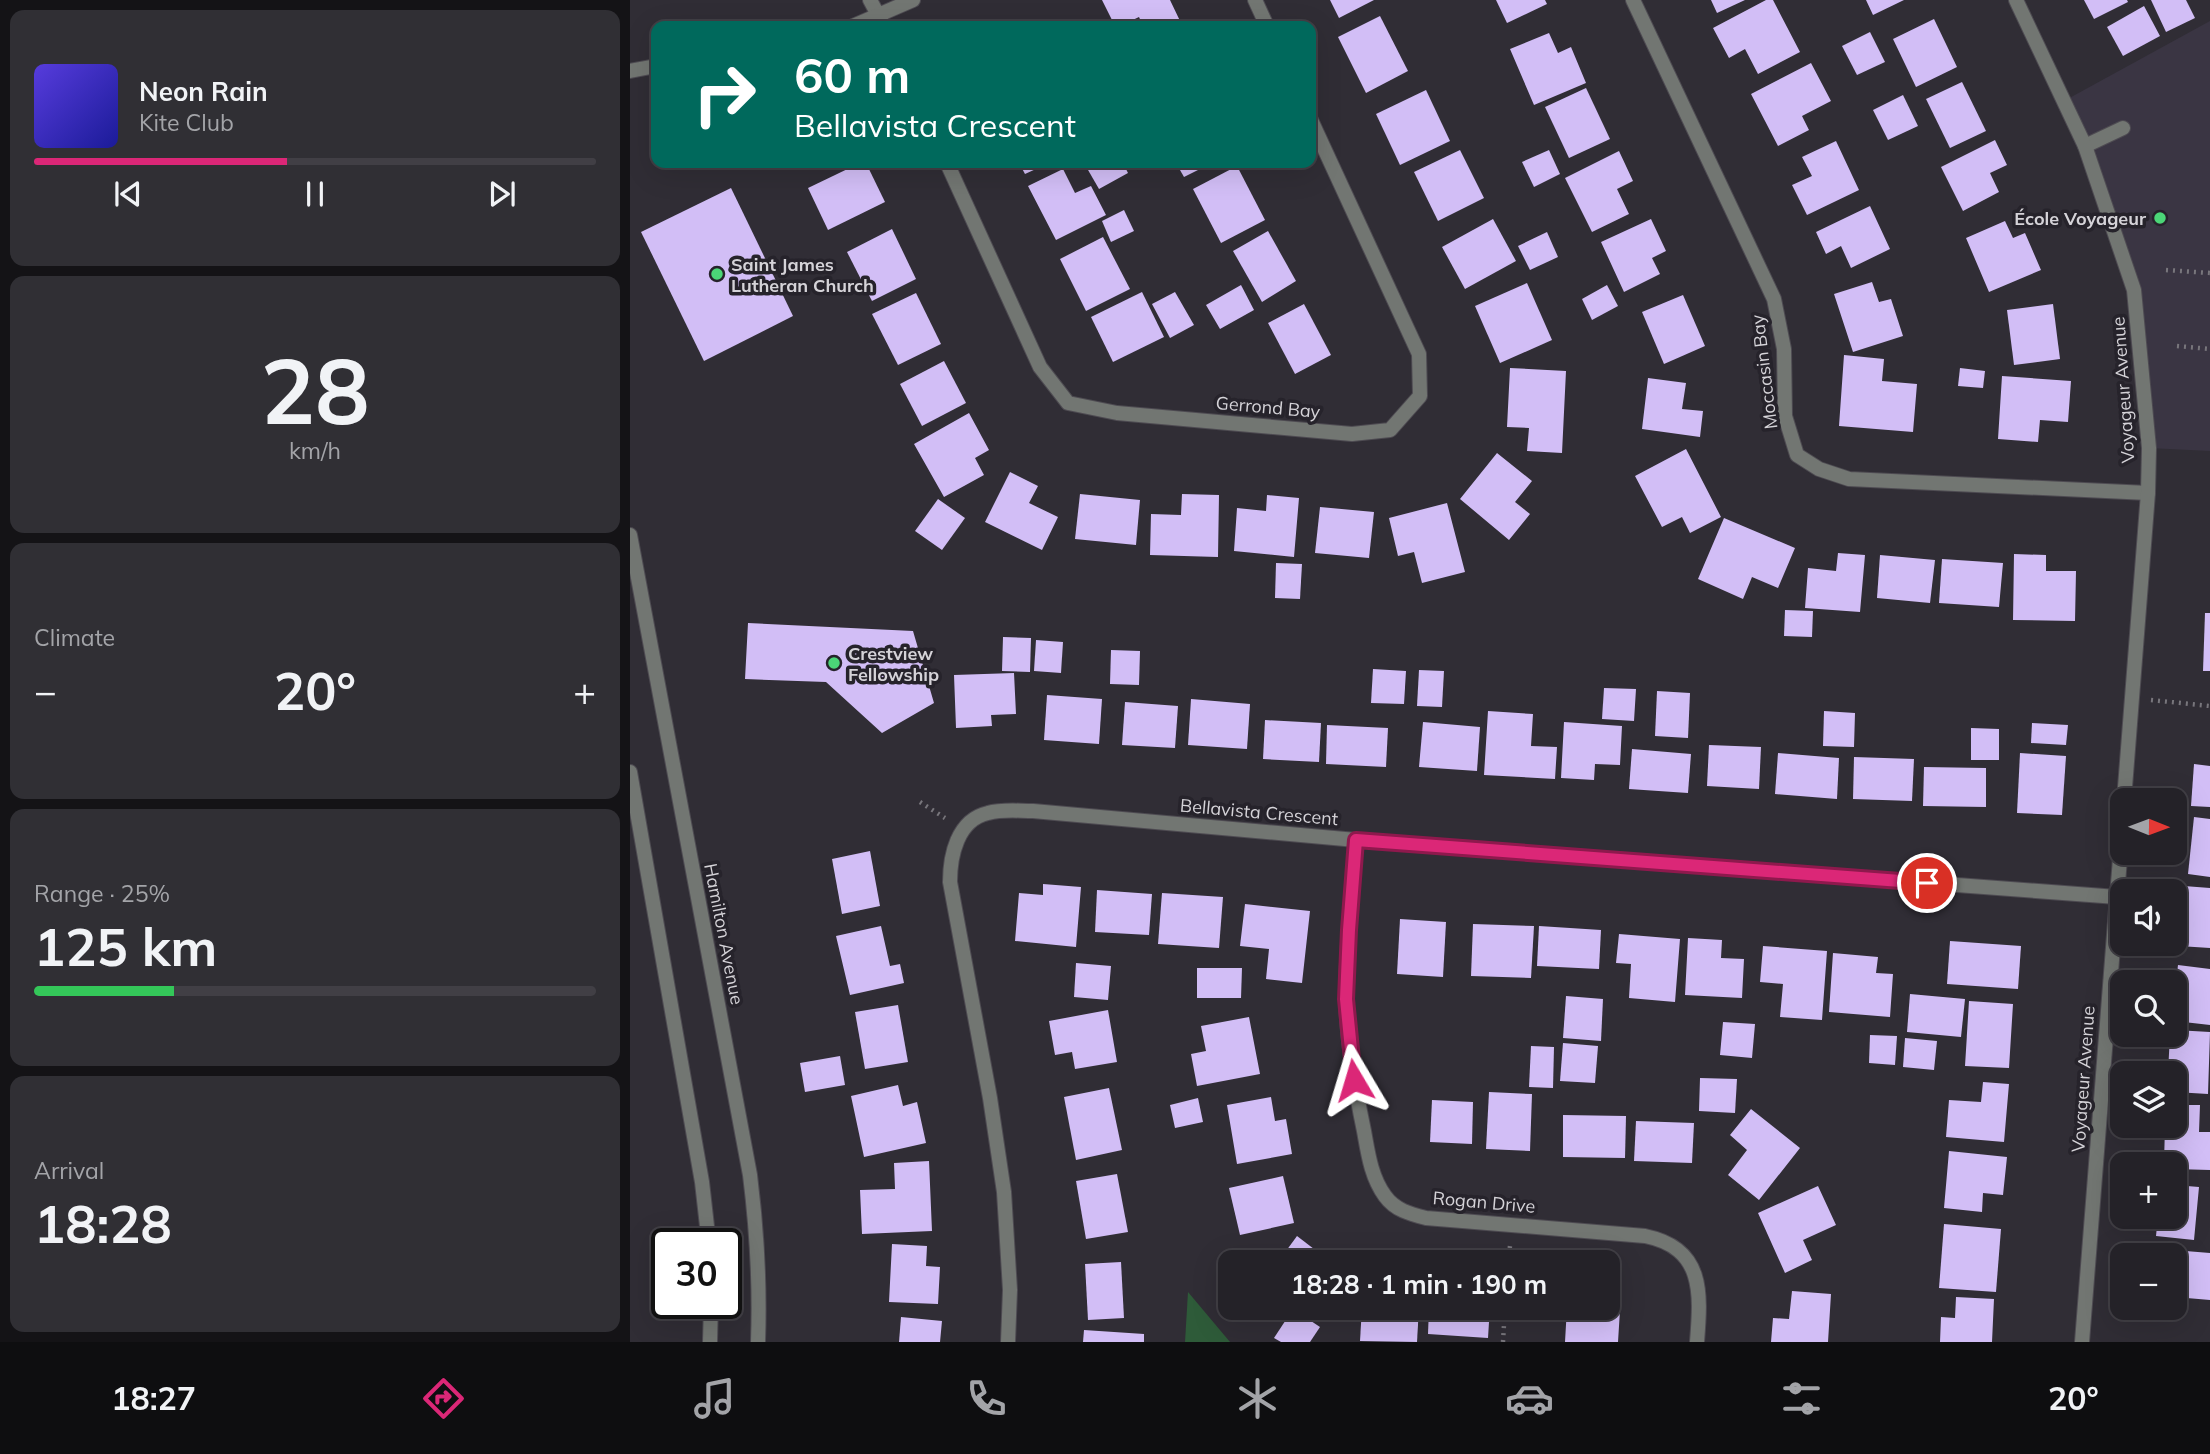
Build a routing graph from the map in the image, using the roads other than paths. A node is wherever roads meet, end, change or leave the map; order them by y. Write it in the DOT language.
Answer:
graph roads {
  1 [pos="870,0"];
  2 [pos="913,0"];
  3 [pos="1255,0"];
  4 [pos="1633,0"];
  5 [pos="2016,0"];
  6 [pos="881,20"];
  7 [pos="1265,21"];
  8 [pos="651,67"];
  9 [pos="630,71"];
  10 [pos="2123,128"];
  11 [pos="1316,131"];
  12 [pos="2085,146"];
  13 [pos="949,168"];
  14 [pos="2148,493"];
  15 [pos="630,535"];
  16 [pos="632,562"];
  17 [pos="630,772"];
  18 [pos="2125,788"];
  19 [pos="1356,840"];
  20 [pos="2110,896"];
  21 [pos="2112,956"];
  22 [pos="707,1228"];
  23 [pos="711,1319"];
  24 [pos="710,1342"];
  25 [pos="758,1342"];
  26 [pos="1008,1342"];
  27 [pos="1697,1342"];
  28 [pos="2082,1342"];
  1 -- 6 [label="street"];
  2 -- 6 [label="street"];
  3 -- 7 [label="street"];
  4 -- 14 [label="street, Moccasin Bay"];
  5 -- 12 [label="street, Voyageur Avenue"];
  8 -- 9 [label="street"];
  10 -- 12 [label="street"];
  11 -- 13 [label="street, Gerrond Bay"];
  12 -- 14 [label="street, Voyageur Avenue"];
  14 -- 18 [label="street, Voyageur Avenue"];
  15 -- 16 [label="street, Hamilton Avenue"];
  16 -- 25 [label="street, Hamilton Avenue"];
  17 -- 22 [label="street"];
  19 -- 20 [label="street, Bellavista Crescent"];
  19 -- 26 [label="street, Bellavista Crescent"];
  19 -- 27 [label="street, Rogan Drive"];
  21 -- 28 [label="street, Voyageur Avenue"];
  23 -- 24 [label="street"];
}
